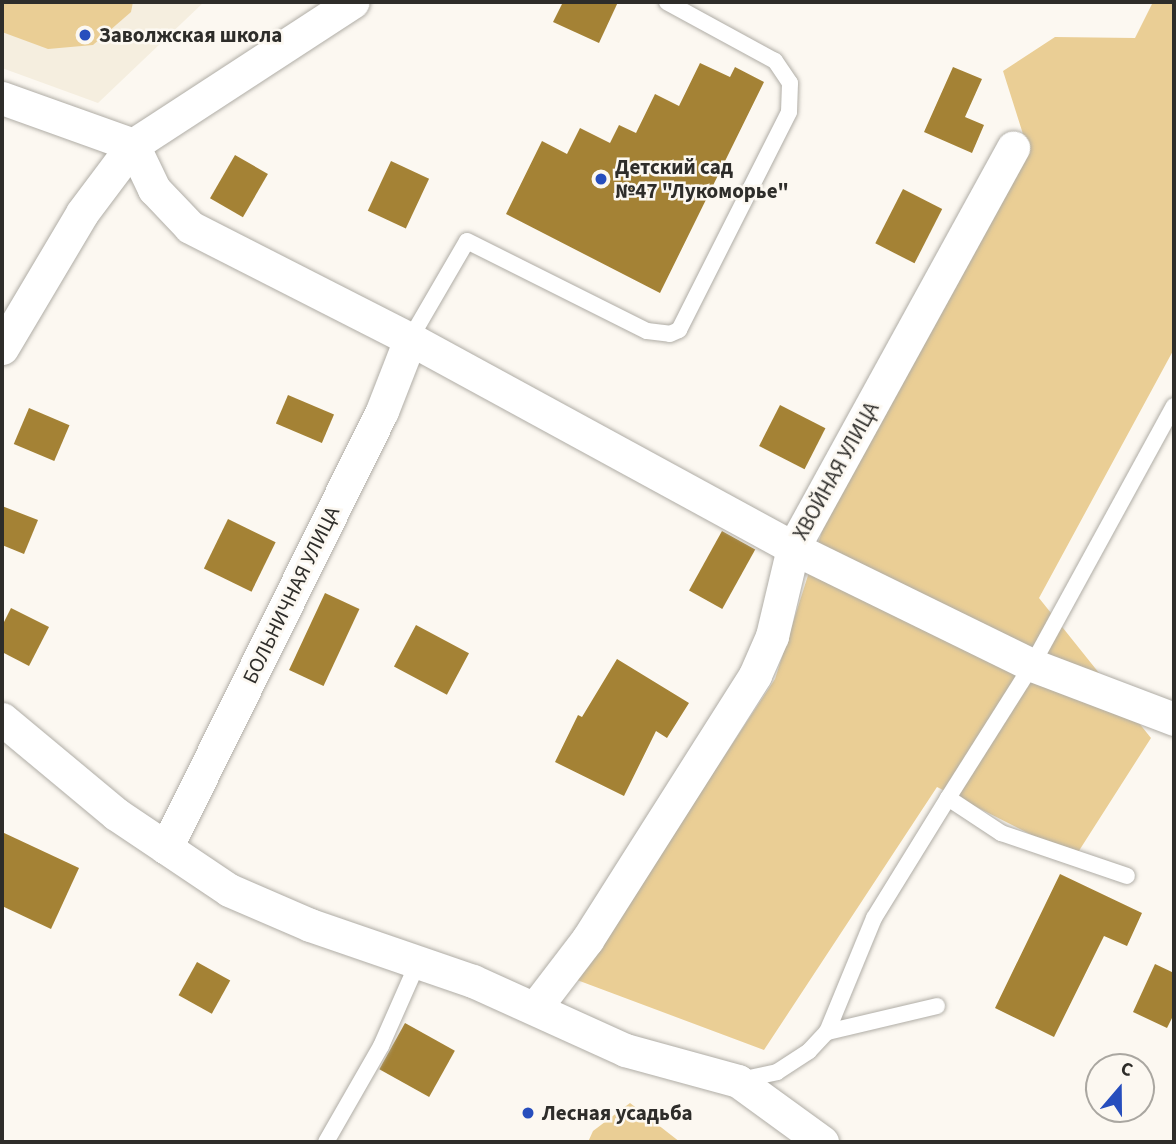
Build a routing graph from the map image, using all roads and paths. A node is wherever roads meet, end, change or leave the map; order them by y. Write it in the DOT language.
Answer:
graph roads {
  1 [pos="352,2"];
  2 [pos="667,2"];
  3 [pos="2,98"];
  4 [pos="133,145"];
  5 [pos="1013,148"];
  6 [pos="410,339"];
  7 [pos="2,348"];
  8 [pos="1174,406"];
  9 [pos="793,548"];
  10 [pos="1032,665"];
  11 [pos="2,719"];
  12 [pos="1174,719"];
  13 [pos="948,798"];
  14 [pos="166,848"];
  15 [pos="1127,876"];
  16 [pos="419,960"];
  17 [pos="937,1006"];
  18 [pos="535,1008"];
  19 [pos="827,1032"];
  20 [pos="738,1081"];
  21 [pos="326,1142"];
  22 [pos="822,1142"];
  1 -- 4 [label="street"];
  2 -- 6 [label="lane"];
  3 -- 4 [label="street"];
  4 -- 6 [label="street"];
  4 -- 7 [label="street"];
  5 -- 9 [label="street, ХВОЙНАЯ УЛИЦА"];
  6 -- 9 [label="street"];
  6 -- 14 [label="street, БОЛЬНИЧНАЯ УЛИЦА"];
  8 -- 10 [label="lane"];
  9 -- 10 [label="street"];
  9 -- 18 [label="street, ХВОЙНАЯ УЛИЦА"];
  10 -- 12 [label="street"];
  10 -- 13 [label="lane"];
  11 -- 14 [label="street"];
  13 -- 15 [label="lane"];
  13 -- 19 [label="lane"];
  14 -- 16 [label="street"];
  16 -- 18 [label="street"];
  16 -- 21 [label="lane"];
  17 -- 19 [label="lane"];
  18 -- 20 [label="street"];
  19 -- 20 [label="lane"];
  20 -- 22 [label="street"];
}
